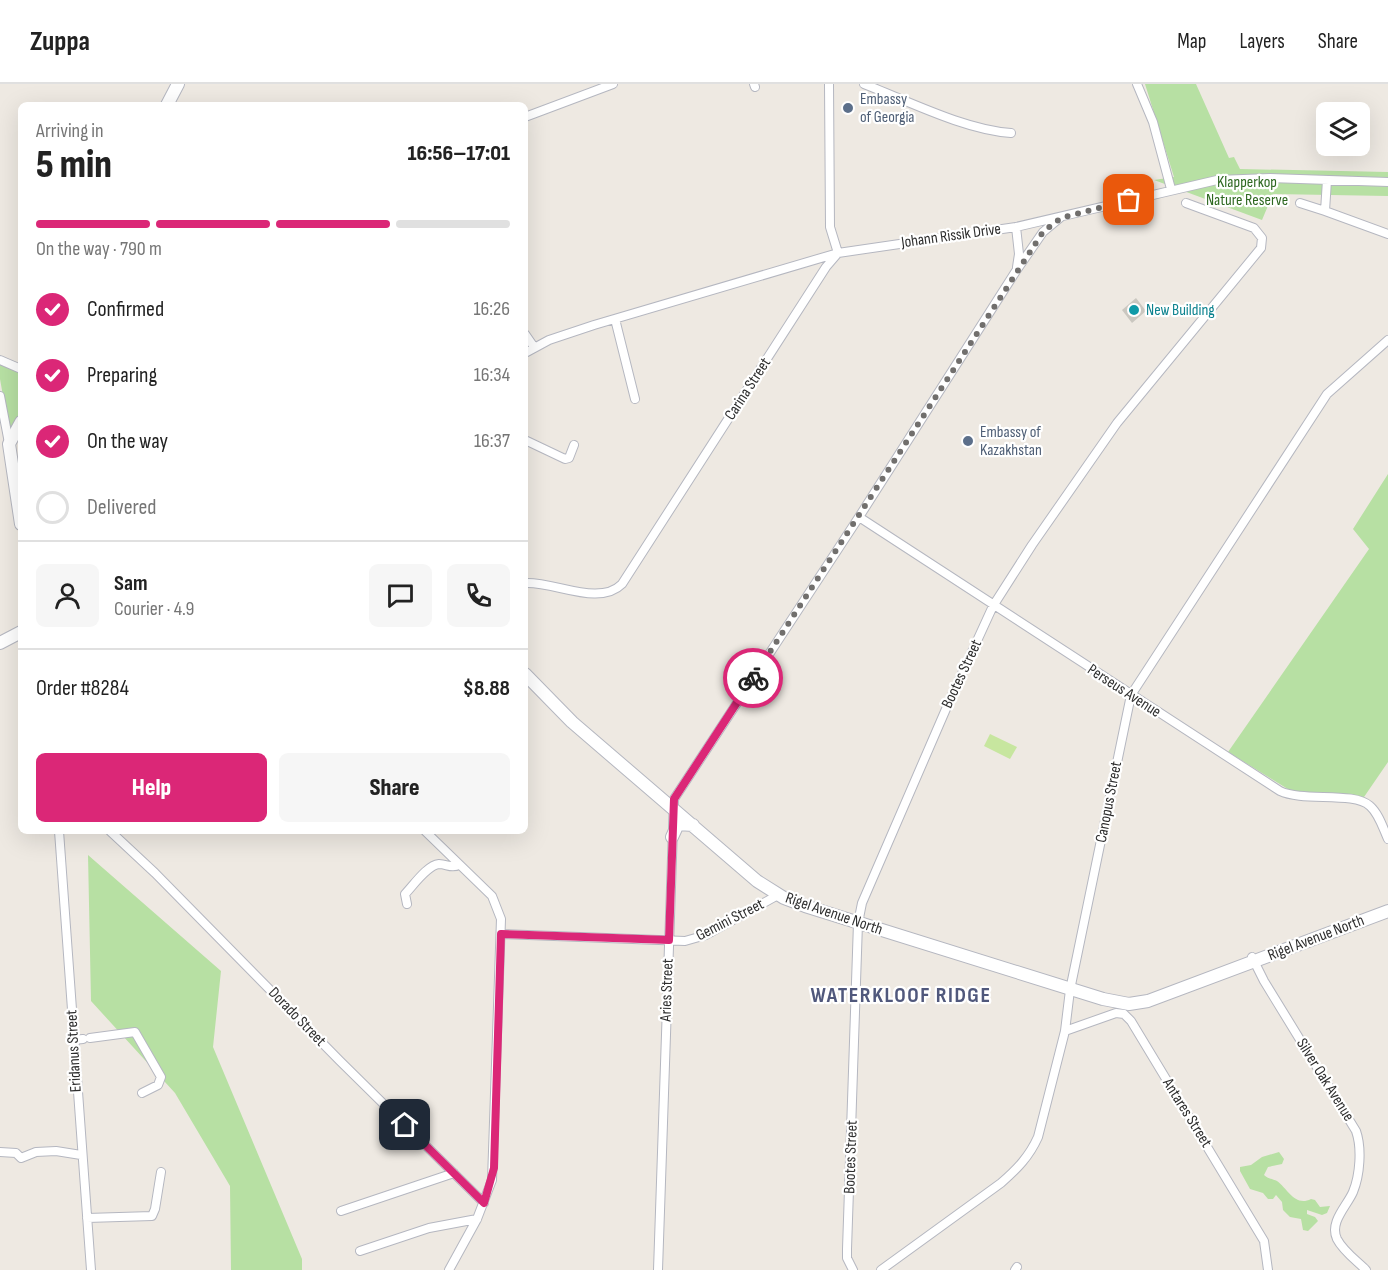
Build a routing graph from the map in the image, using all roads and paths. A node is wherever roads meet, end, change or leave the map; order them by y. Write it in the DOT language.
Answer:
graph roads {
  1 [pos="178,84"];
  2 [pos="613,84"];
  3 [pos="830,84"];
  4 [pos="864,84"];
  5 [pos="1137,84"];
  6 [pos="169,102"];
  7 [pos="528,116"];
  8 [pos="1011,133"];
  9 [pos="1327,180"];
  10 [pos="1388,182"];
  11 [pos="1171,189"];
  12 [pos="1186,203"];
  13 [pos="1300,203"];
  14 [pos="1325,211"];
  15 [pos="1061,218"];
  16 [pos="1016,227"];
  17 [pos="1388,234"];
  18 [pos="838,253"];
  19 [pos="1016,271"];
  20 [pos="615,319"];
  21 [pos="528,338"];
  22 [pos="1388,340"];
  23 [pos="534,347"];
  24 [pos="528,351"];
  25 [pos="0,360"];
  26 [pos="18,368"];
  27 [pos="0,396"];
  28 [pos="635,399"];
  29 [pos="18,428"];
  30 [pos="528,441"];
  31 [pos="9,444"];
  32 [pos="574,445"];
  33 [pos="18,504"];
  34 [pos="859,518"];
  35 [pos="528,583"];
  36 [pos="993,606"];
  37 [pos="18,634"];
  38 [pos="0,644"];
  39 [pos="528,677"];
  40 [pos="1131,695"];
  41 [pos="673,807"];
  42 [pos="693,825"];
  43 [pos="59,834"];
  44 [pos="113,834"];
  45 [pos="428,834"];
  46 [pos="672,837"];
  47 [pos="1388,840"];
  48 [pos="459,865"];
  49 [pos="778,895"];
  50 [pos="407,904"];
  51 [pos="1388,904"];
  52 [pos="1388,911"];
  53 [pos="858,923"];
  54 [pos="501,934"];
  55 [pos="669,940"];
  56 [pos="1253,959"];
  57 [pos="1071,987"];
  58 [pos="1065,1031"];
  59 [pos="73,1040"];
  60 [pos="142,1093"];
  61 [pos="0,1152"];
  62 [pos="81,1155"];
  63 [pos="161,1172"];
  64 [pos="454,1173"];
  65 [pos="484,1203"];
  66 [pos="341,1211"];
  67 [pos="87,1218"];
  68 [pos="477,1219"];
  69 [pos="360,1251"];
  70 [pos="91,1270"];
  71 [pos="449,1270"];
  72 [pos="658,1270"];
  73 [pos="853,1270"];
  74 [pos="881,1270"];
  75 [pos="1268,1270"];
  76 [pos="1366,1270"];
  1 -- 6 [label="main road"];
  2 -- 7 [label="street"];
  3 -- 18 [label="street"];
  4 -- 8 [label="street"];
  5 -- 11 [label="street"];
  9 -- 10 [label="street, Johann Rissik Drive"];
  9 -- 11 [label="street, Johann Rissik Drive"];
  9 -- 14 [label="street"];
  11 -- 15 [label="street, Johann Rissik Drive"];
  12 -- 36 [label="street, Bootes Street"];
  13 -- 14 [label="street"];
  14 -- 17 [label="street"];
  15 -- 16 [label="street, Johann Rissik Drive"];
  15 -- 19 [label="street, Aries Street"];
  16 -- 18 [label="street, Johann Rissik Drive"];
  16 -- 19 [label="street"];
  18 -- 20 [label="street, Johann Rissik Drive"];
  18 -- 35 [label="street, Carina Street"];
  19 -- 34 [label="street, Aries Street"];
  20 -- 23 [label="street, Johann Rissik Drive"];
  20 -- 28 [label="street"];
  21 -- 23 [label="street"];
  22 -- 40 [label="street, Canopus Street"];
  23 -- 24 [label="street, Johann Rissik Drive"];
  25 -- 26 [label="street"];
  27 -- 31 [label="street"];
  29 -- 31 [label="main road"];
  30 -- 32 [label="street"];
  31 -- 33 [label="main road"];
  34 -- 36 [label="street, Perseus Avenue"];
  34 -- 41 [label="street, Aries Street"];
  36 -- 40 [label="street, Perseus Avenue"];
  36 -- 53 [label="street, Bootes Street"];
  37 -- 38 [label="main road"];
  39 -- 41 [label="main road, Rigel Avenue North"];
  40 -- 47 [label="street, Perseus Avenue"];
  40 -- 57 [label="street, Canopus Street"];
  41 -- 42 [label="main road, Rigel Avenue North"];
  41 -- 46 [label="street, Aries Street"];
  42 -- 46 [label="main road"];
  42 -- 49 [label="main road, Rigel Avenue North"];
  43 -- 59 [label="street, Eridanus Street"];
  44 -- 64 [label="street, Dorado Street"];
  45 -- 48 [label="street"];
  46 -- 55 [label="street, Aries Street"];
  48 -- 50 [label="street"];
  48 -- 54 [label="street"];
  49 -- 53 [label="main road, Rigel Avenue North"];
  49 -- 55 [label="street, Gemini Street"];
  51 -- 56 [label="main road, Rigel Avenue North"];
  52 -- 56 [label="main road, Rigel Avenue North"];
  53 -- 57 [label="main road, Rigel Avenue North"];
  53 -- 73 [label="street, Bootes Street"];
  54 -- 55 [label="street, Gemini Street"];
  54 -- 65 [label="street"];
  55 -- 72 [label="street, Aries Street"];
  56 -- 57 [label="main road, Rigel Avenue North"];
  56 -- 76 [label="street, Silver Oak Avenue"];
  57 -- 58 [label="street, Canopus Street"];
  58 -- 74 [label="street, Canopus Street"];
  58 -- 75 [label="street, Antares Street"];
  59 -- 60 [label="street"];
  59 -- 62 [label="street, Eridanus Street"];
  61 -- 62 [label="street"];
  62 -- 67 [label="street, Eridanus Street"];
  63 -- 67 [label="street"];
  64 -- 65 [label="street, Dorado Street"];
  64 -- 66 [label="street"];
  65 -- 68 [label="street"];
  67 -- 70 [label="street, Eridanus Street"];
  68 -- 69 [label="street"];
  68 -- 71 [label="street"];
}
